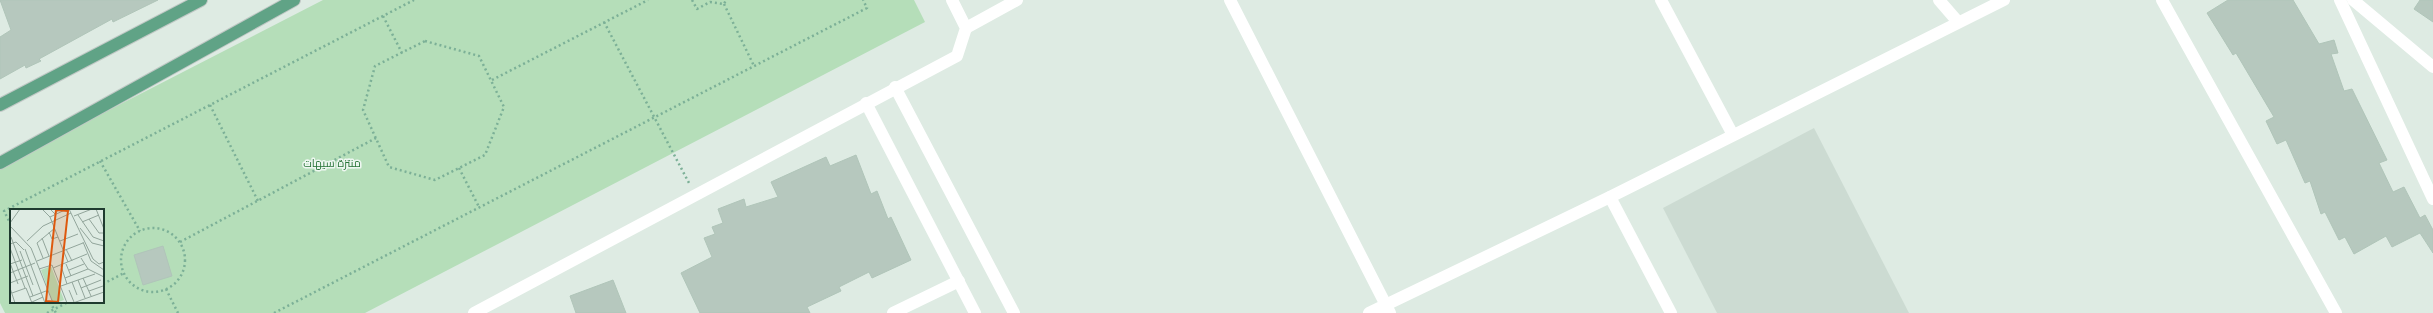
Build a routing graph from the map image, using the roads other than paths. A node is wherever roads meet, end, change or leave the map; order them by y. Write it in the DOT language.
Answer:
graph roads {
  1 [pos="202,0"];
  2 [pos="294,0"];
  3 [pos="952,0"];
  4 [pos="1017,0"];
  5 [pos="1230,0"];
  6 [pos="1661,0"];
  7 [pos="1939,0"];
  8 [pos="2004,0"];
  9 [pos="2162,0"];
  10 [pos="2340,0"];
  11 [pos="2353,0"];
  12 [pos="1958,22"];
  13 [pos="966,28"];
  14 [pos="2433,67"];
  15 [pos="896,87"];
  16 [pos="866,103"];
  17 [pos="0,105"];
  18 [pos="1733,135"];
  19 [pos="0,163"];
  20 [pos="1610,197"];
  21 [pos="2433,199"];
  22 [pos="959,281"];
  23 [pos="1388,309"];
  24 [pos="474,313"];
  25 [pos="893,313"];
  26 [pos="975,313"];
  27 [pos="1014,313"];
  28 [pos="1368,313"];
  29 [pos="1671,313"];
  30 [pos="2336,313"];
  1 -- 17 [label="main road"];
  2 -- 19 [label="main road"];
  3 -- 13 [label="street"];
  4 -- 13 [label="street"];
  5 -- 23 [label="street"];
  6 -- 18 [label="street"];
  7 -- 12 [label="street"];
  8 -- 12 [label="street"];
  9 -- 30 [label="street"];
  10 -- 21 [label="street"];
  11 -- 14 [label="street"];
  12 -- 18 [label="street"];
  13 -- 15 [label="street"];
  15 -- 16 [label="street"];
  15 -- 27 [label="street"];
  16 -- 22 [label="street"];
  16 -- 24 [label="street"];
  18 -- 20 [label="street"];
  20 -- 23 [label="street"];
  20 -- 29 [label="street"];
  22 -- 25 [label="street"];
  22 -- 26 [label="street"];
  23 -- 28 [label="street"];
}
